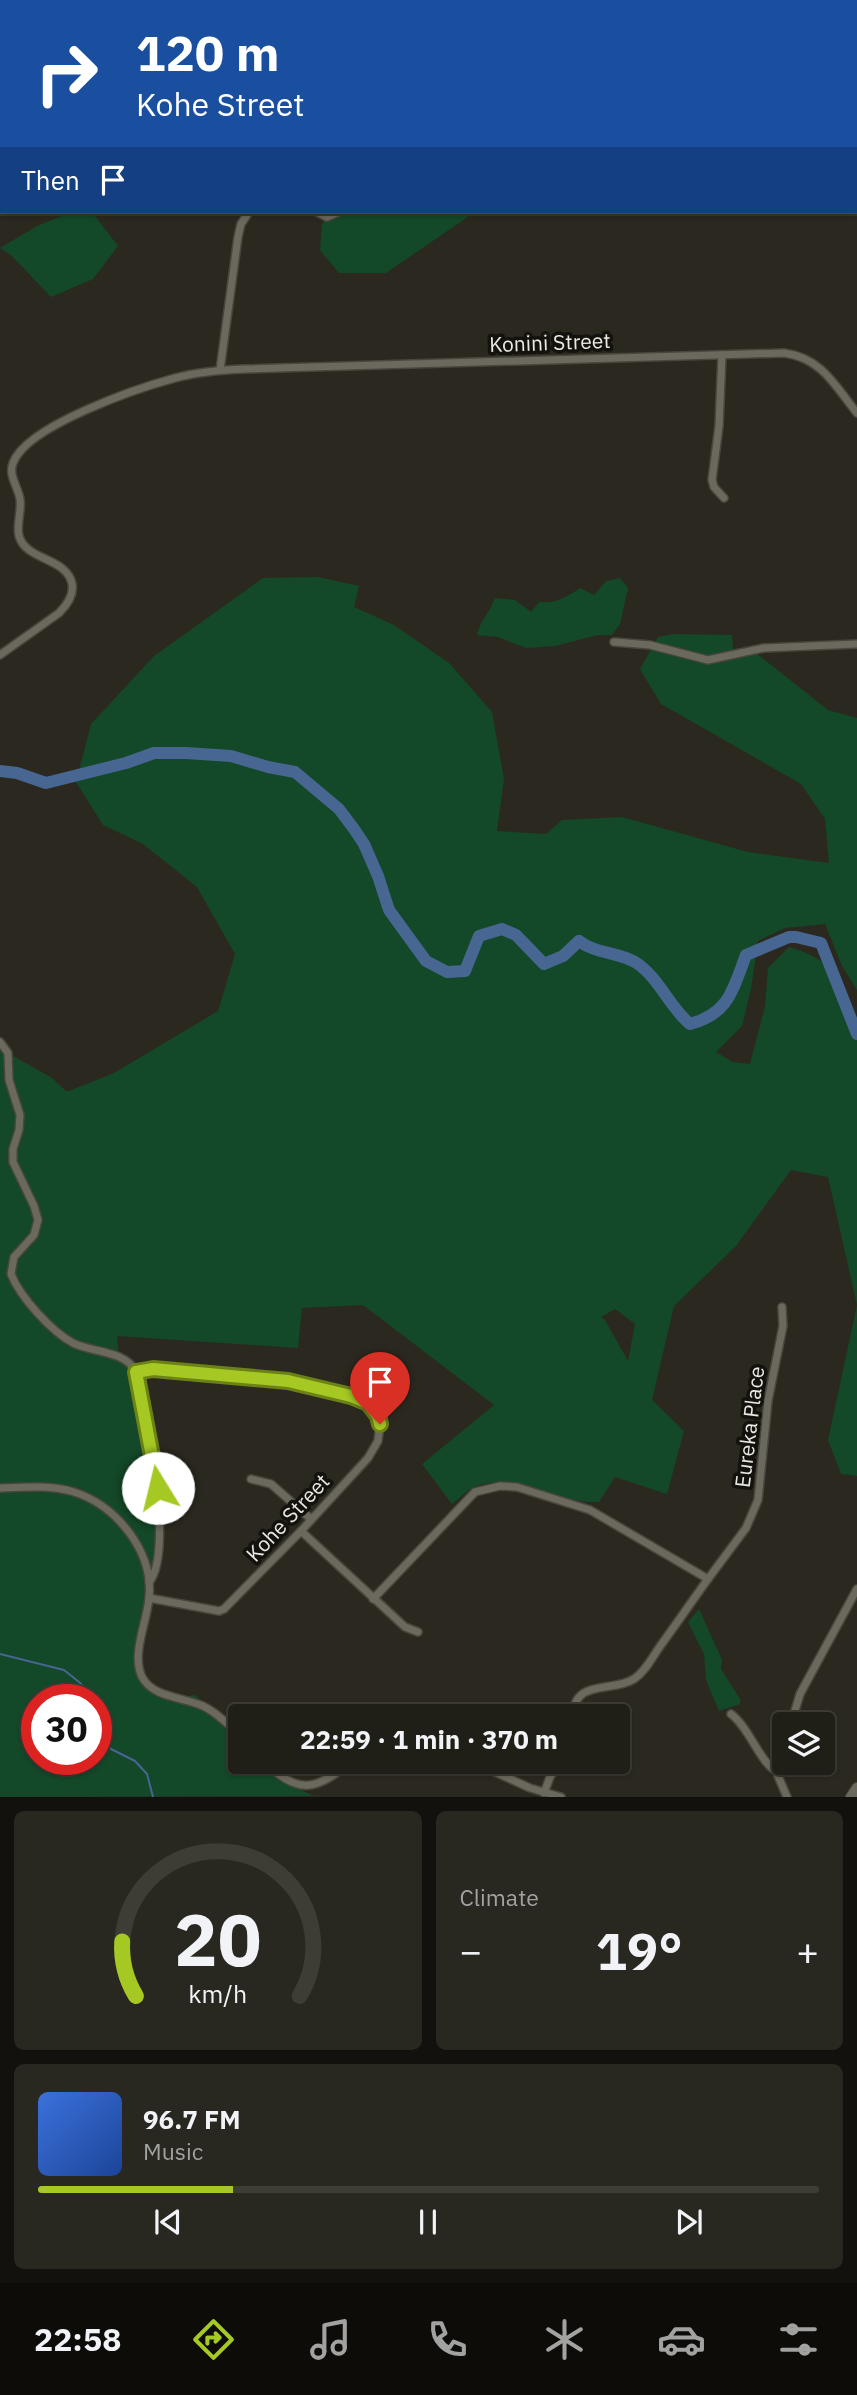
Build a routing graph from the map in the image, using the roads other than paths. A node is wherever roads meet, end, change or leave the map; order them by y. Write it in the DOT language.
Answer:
graph roads {
  1 [pos="248,214"];
  2 [pos="722,355"];
  3 [pos="220,370"];
  4 [pos="857,413"];
  5 [pos="724,498"];
  6 [pos="614,642"];
  7 [pos="857,644"];
  8 [pos="0,655"];
  9 [pos="0,1042"];
  10 [pos="782,1307"];
  11 [pos="136,1372"];
  12 [pos="250,1479"];
  13 [pos="0,1488"];
  14 [pos="312,1519"];
  15 [pos="301,1531"];
  16 [pos="140,1551"];
  17 [pos="158,1552"];
  18 [pos="708,1579"];
  19 [pos="149,1583"];
  20 [pos="857,1589"];
  21 [pos="149,1598"];
  22 [pos="373,1599"];
  23 [pos="418,1632"];
  24 [pos="575,1704"];
  25 [pos="795,1712"];
  26 [pos="732,1714"];
  27 [pos="228,1725"];
  28 [pos="772,1767"];
  29 [pos="277,1774"];
  30 [pos="335,1774"];
  31 [pos="500,1774"];
  32 [pos="552,1774"];
  33 [pos="778,1775"];
  34 [pos="857,1788"];
  35 [pos="544,1793"];
  36 [pos="561,1797"];
  37 [pos="787,1797"];
  38 [pos="851,1797"];
  1 -- 3 [label="street"];
  2 -- 3 [label="street, Konini Street"];
  2 -- 4 [label="street, Konini Street"];
  2 -- 5 [label="street"];
  3 -- 8 [label="street, Konini Street"];
  6 -- 7 [label="street"];
  9 -- 11 [label="street"];
  10 -- 18 [label="street, Eureka Place"];
  11 -- 14 [label="street, Kohe Street"];
  11 -- 17 [label="street"];
  12 -- 14 [label="street"];
  13 -- 16 [label="street"];
  14 -- 15 [label="street, Kohe Street"];
  15 -- 21 [label="street, Kohe Street"];
  15 -- 22 [label="street"];
  16 -- 17 [label="street"];
  16 -- 19 [label="street"];
  17 -- 19 [label="street"];
  18 -- 22 [label="street"];
  18 -- 24 [label="street, Eureka Place"];
  19 -- 21 [label="street"];
  20 -- 25 [label="street"];
  21 -- 27 [label="street"];
  22 -- 23 [label="street"];
  26 -- 28 [label="street"];
  29 -- 30 [label="street"];
  31 -- 35 [label="street"];
  32 -- 35 [label="street"];
  33 -- 37 [label="street"];
  34 -- 38 [label="main road"];
  35 -- 36 [label="street"];
}
